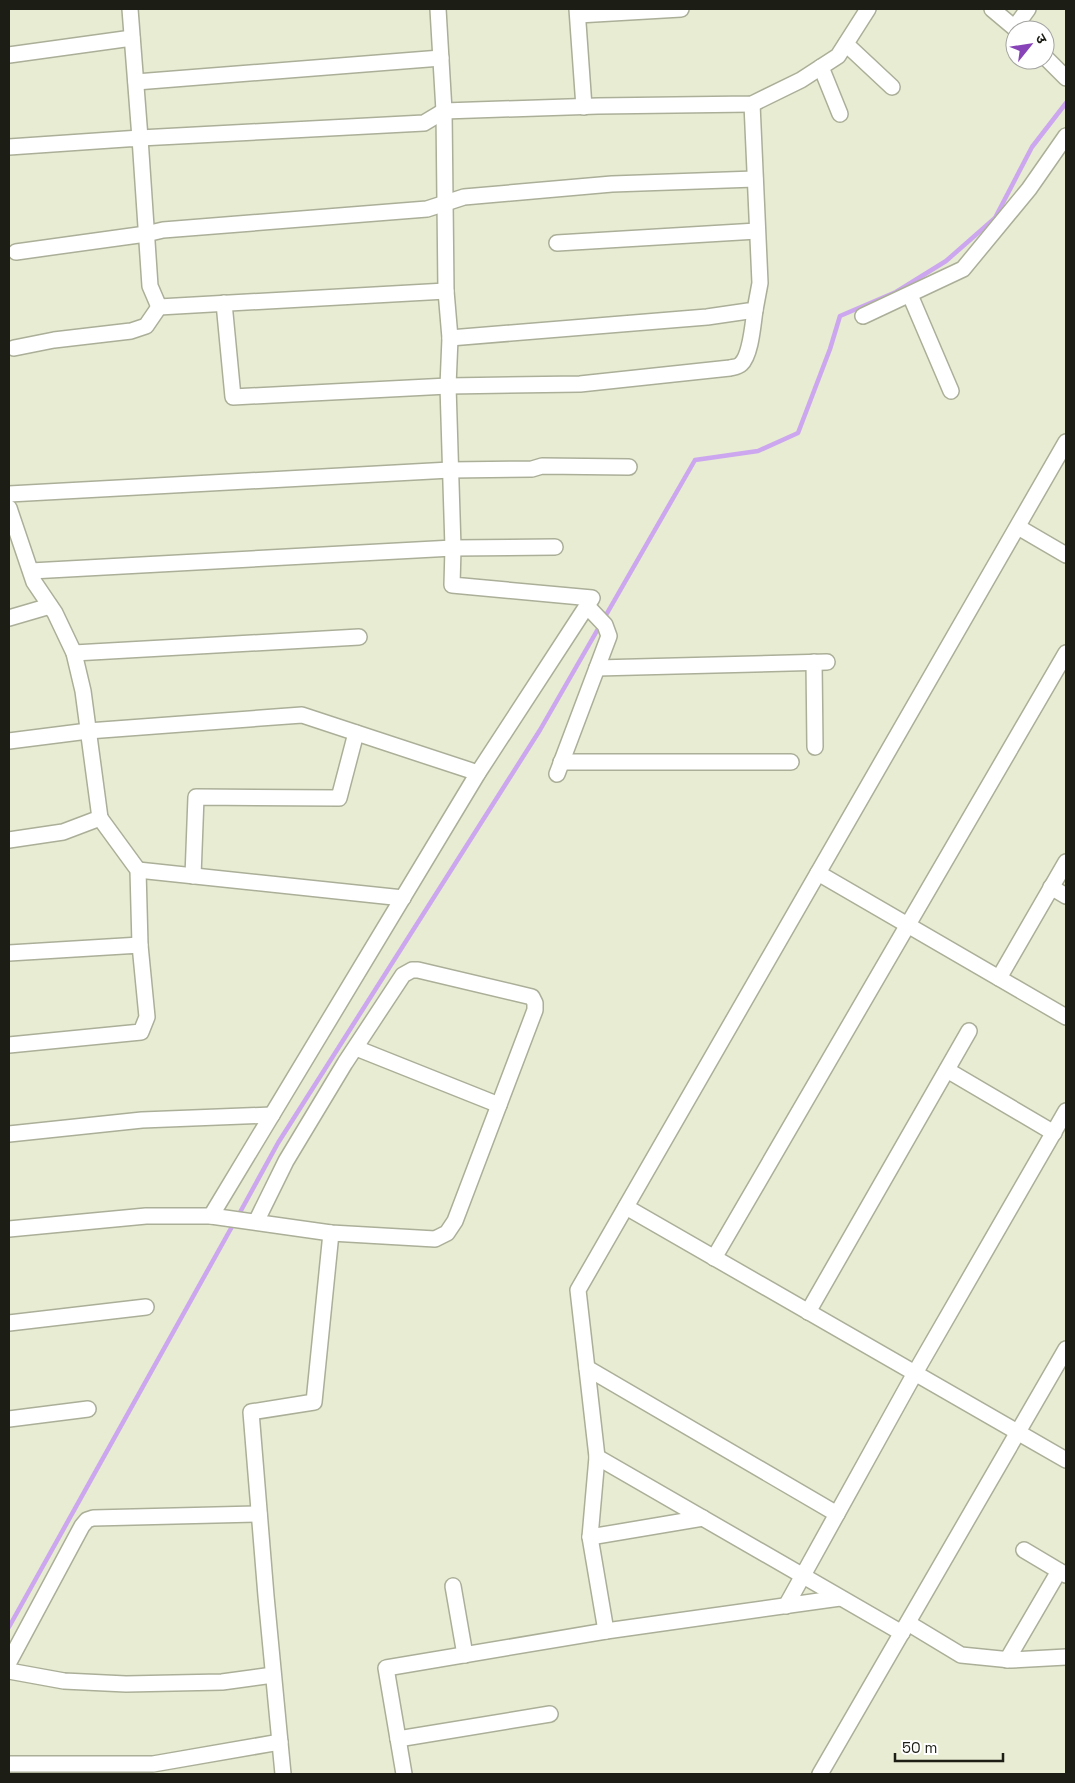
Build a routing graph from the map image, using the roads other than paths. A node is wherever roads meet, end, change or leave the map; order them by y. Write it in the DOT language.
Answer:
graph roads {
  1 [pos="130,9"];
  2 [pos="438,9"];
  3 [pos="681,9"];
  4 [pos="868,9"];
  5 [pos="992,9"];
  6 [pos="1028,9"];
  7 [pos="577,12"];
  8 [pos="1005,20"];
  9 [pos="1021,20"];
  10 [pos="132,38"];
  11 [pos="846,44"];
  12 [pos="9,55"];
  13 [pos="441,58"];
  14 [pos="821,66"];
  15 [pos="1055,67"];
  16 [pos="1066,78"];
  17 [pos="136,82"];
  18 [pos="892,87"];
  19 [pos="752,104"];
  20 [pos="584,107"];
  21 [pos="444,111"];
  22 [pos="840,114"];
  23 [pos="1066,136"];
  24 [pos="140,138"];
  25 [pos="9,147"];
  26 [pos="755,179"];
  27 [pos="446,204"];
  28 [pos="757,230"];
  29 [pos="146,234"];
  30 [pos="557,243"];
  31 [pos="16,252"];
  32 [pos="446,291"];
  33 [pos="910,295"];
  34 [pos="224,303"];
  35 [pos="159,307"];
  36 [pos="755,310"];
  37 [pos="863,316"];
  38 [pos="450,338"];
  39 [pos="14,348"];
  40 [pos="448,386"];
  41 [pos="951,391"];
  42 [pos="1066,442"];
  43 [pos="629,467"];
  44 [pos="450,470"];
  45 [pos="9,494"];
  46 [pos="9,508"];
  47 [pos="12,527"];
  48 [pos="1018,527"];
  49 [pos="555,547"];
  50 [pos="453,548"];
  51 [pos="1066,555"];
  52 [pos="31,571"];
  53 [pos="50,606"];
  54 [pos="586,606"];
  55 [pos="9,618"];
  56 [pos="359,637"];
  57 [pos="74,653"];
  58 [pos="1066,653"];
  59 [pos="598,668"];
  60 [pos="88,731"];
  61 [pos="356,733"];
  62 [pos="9,741"];
  63 [pos="815,747"];
  64 [pos="791,762"];
  65 [pos="478,773"];
  66 [pos="100,818"];
  67 [pos="9,840"];
  68 [pos="1066,862"];
  69 [pos="138,870"];
  70 [pos="818,873"];
  71 [pos="193,876"];
  72 [pos="1052,887"];
  73 [pos="1066,896"];
  74 [pos="403,898"];
  75 [pos="908,925"];
  76 [pos="140,945"];
  77 [pos="9,953"];
  78 [pos="999,978"];
  79 [pos="1066,1017"];
  80 [pos="970,1031"];
  81 [pos="9,1045"];
  82 [pos="356,1048"];
  83 [pos="947,1070"];
  84 [pos="498,1105"];
  85 [pos="1066,1111"];
  86 [pos="272,1115"];
  87 [pos="1054,1133"];
  88 [pos="9,1134"];
  89 [pos="626,1207"];
  90 [pos="218,1217"];
  91 [pos="251,1222"];
  92 [pos="9,1229"];
  93 [pos="331,1233"];
  94 [pos="714,1258"];
  95 [pos="146,1307"];
  96 [pos="808,1312"];
  97 [pos="9,1323"];
  98 [pos="1066,1349"];
  99 [pos="587,1368"];
  100 [pos="915,1373"];
  101 [pos="88,1409"];
  102 [pos="9,1419"];
  103 [pos="1018,1432"];
  104 [pos="598,1457"];
  105 [pos="1066,1460"];
  106 [pos="259,1514"];
  107 [pos="837,1514"];
  108 [pos="703,1518"];
  109 [pos="590,1537"];
  110 [pos="1024,1550"];
  111 [pos="1063,1573"];
  112 [pos="802,1576"];
  113 [pos="453,1586"];
  114 [pos="840,1598"];
  115 [pos="786,1606"];
  116 [pos="905,1628"];
  117 [pos="606,1631"];
  118 [pos="465,1655"];
  119 [pos="1066,1657"];
  120 [pos="1006,1660"];
  121 [pos="9,1662"];
  122 [pos="9,1671"];
  123 [pos="273,1675"];
  124 [pos="550,1714"];
  125 [pos="398,1739"];
  126 [pos="280,1742"];
  127 [pos="9,1764"];
  128 [pos="283,1774"];
  129 [pos="404,1774"];
  130 [pos="820,1774"];
  1 -- 10 [label="street"];
  2 -- 13 [label="street"];
  3 -- 7 [label="street"];
  4 -- 11 [label="street"];
  5 -- 8 [label="street"];
  6 -- 9 [label="street"];
  7 -- 20 [label="street"];
  10 -- 12 [label="street"];
  10 -- 17 [label="street"];
  11 -- 14 [label="street"];
  11 -- 18 [label="street"];
  13 -- 17 [label="street"];
  13 -- 21 [label="street"];
  14 -- 19 [label="street"];
  14 -- 22 [label="street"];
  15 -- 16 [label="street"];
  17 -- 24 [label="street"];
  19 -- 20 [label="street"];
  19 -- 26 [label="street"];
  20 -- 21 [label="street"];
  21 -- 24 [label="street"];
  21 -- 27 [label="street"];
  23 -- 33 [label="street"];
  24 -- 25 [label="street"];
  24 -- 29 [label="street"];
  26 -- 27 [label="street"];
  26 -- 28 [label="street"];
  27 -- 29 [label="street"];
  27 -- 32 [label="street"];
  28 -- 30 [label="street"];
  28 -- 36 [label="street"];
  29 -- 31 [label="street"];
  29 -- 35 [label="street"];
  32 -- 34 [label="street"];
  32 -- 38 [label="street"];
  33 -- 37 [label="street"];
  33 -- 41 [label="street"];
  34 -- 35 [label="street"];
  34 -- 40 [label="street"];
  35 -- 39 [label="street"];
  36 -- 38 [label="street"];
  36 -- 40 [label="street"];
  38 -- 40 [label="street"];
  40 -- 44 [label="street"];
  42 -- 48 [label="street"];
  43 -- 44 [label="street"];
  44 -- 45 [label="street"];
  44 -- 50 [label="street"];
  46 -- 47 [label="street"];
  47 -- 52 [label="street"];
  48 -- 51 [label="street"];
  48 -- 70 [label="street"];
  49 -- 50 [label="street"];
  50 -- 52 [label="street"];
  50 -- 54 [label="street"];
  52 -- 53 [label="street"];
  53 -- 55 [label="street"];
  53 -- 57 [label="street"];
  54 -- 59 [label="street"];
  54 -- 65 [label="street"];
  56 -- 57 [label="street"];
  57 -- 60 [label="street"];
  58 -- 75 [label="street"];
  59 -- 63 [label="street"];
  59 -- 64 [label="street"];
  60 -- 61 [label="street"];
  60 -- 62 [label="street"];
  60 -- 66 [label="street"];
  61 -- 65 [label="street"];
  61 -- 71 [label="street"];
  65 -- 74 [label="street"];
  66 -- 67 [label="street"];
  66 -- 69 [label="street"];
  68 -- 72 [label="street"];
  69 -- 71 [label="street"];
  69 -- 76 [label="street"];
  70 -- 75 [label="street"];
  70 -- 89 [label="street"];
  71 -- 74 [label="street"];
  72 -- 73 [label="street"];
  72 -- 78 [label="street"];
  74 -- 86 [label="street"];
  75 -- 78 [label="street"];
  75 -- 94 [label="street"];
  76 -- 77 [label="street"];
  76 -- 81 [label="street"];
  78 -- 79 [label="street"];
  80 -- 83 [label="street"];
  82 -- 84 [label="street"];
  82 -- 84 [label="street"];
  82 -- 91 [label="street"];
  83 -- 87 [label="street"];
  83 -- 96 [label="street"];
  84 -- 93 [label="street"];
  85 -- 87 [label="street"];
  86 -- 88 [label="street"];
  86 -- 90 [label="street"];
  87 -- 100 [label="street"];
  89 -- 94 [label="street"];
  89 -- 99 [label="street"];
  90 -- 91 [label="street"];
  90 -- 92 [label="street"];
  91 -- 93 [label="street"];
  93 -- 106 [label="street"];
  94 -- 96 [label="street"];
  95 -- 97 [label="street"];
  96 -- 100 [label="street"];
  98 -- 103 [label="street"];
  99 -- 104 [label="street"];
  99 -- 107 [label="street"];
  100 -- 103 [label="street"];
  100 -- 107 [label="street"];
  101 -- 102 [label="street"];
  103 -- 105 [label="street"];
  103 -- 116 [label="street"];
  104 -- 108 [label="street"];
  104 -- 109 [label="street"];
  106 -- 121 [label="street"];
  106 -- 123 [label="street"];
  107 -- 112 [label="street"];
  108 -- 109 [label="street"];
  108 -- 112 [label="street"];
  109 -- 117 [label="street"];
  110 -- 111 [label="street"];
  111 -- 120 [label="street"];
  112 -- 114 [label="street"];
  112 -- 115 [label="street"];
  113 -- 118 [label="street"];
  114 -- 115 [label="street"];
  114 -- 116 [label="street"];
  115 -- 117 [label="street"];
  116 -- 120 [label="street"];
  116 -- 130 [label="street"];
  117 -- 118 [label="street"];
  118 -- 125 [label="street"];
  119 -- 120 [label="street"];
  122 -- 123 [label="street"];
  123 -- 126 [label="street"];
  124 -- 125 [label="street"];
  125 -- 129 [label="street"];
  126 -- 127 [label="street"];
  126 -- 128 [label="street"];
}
